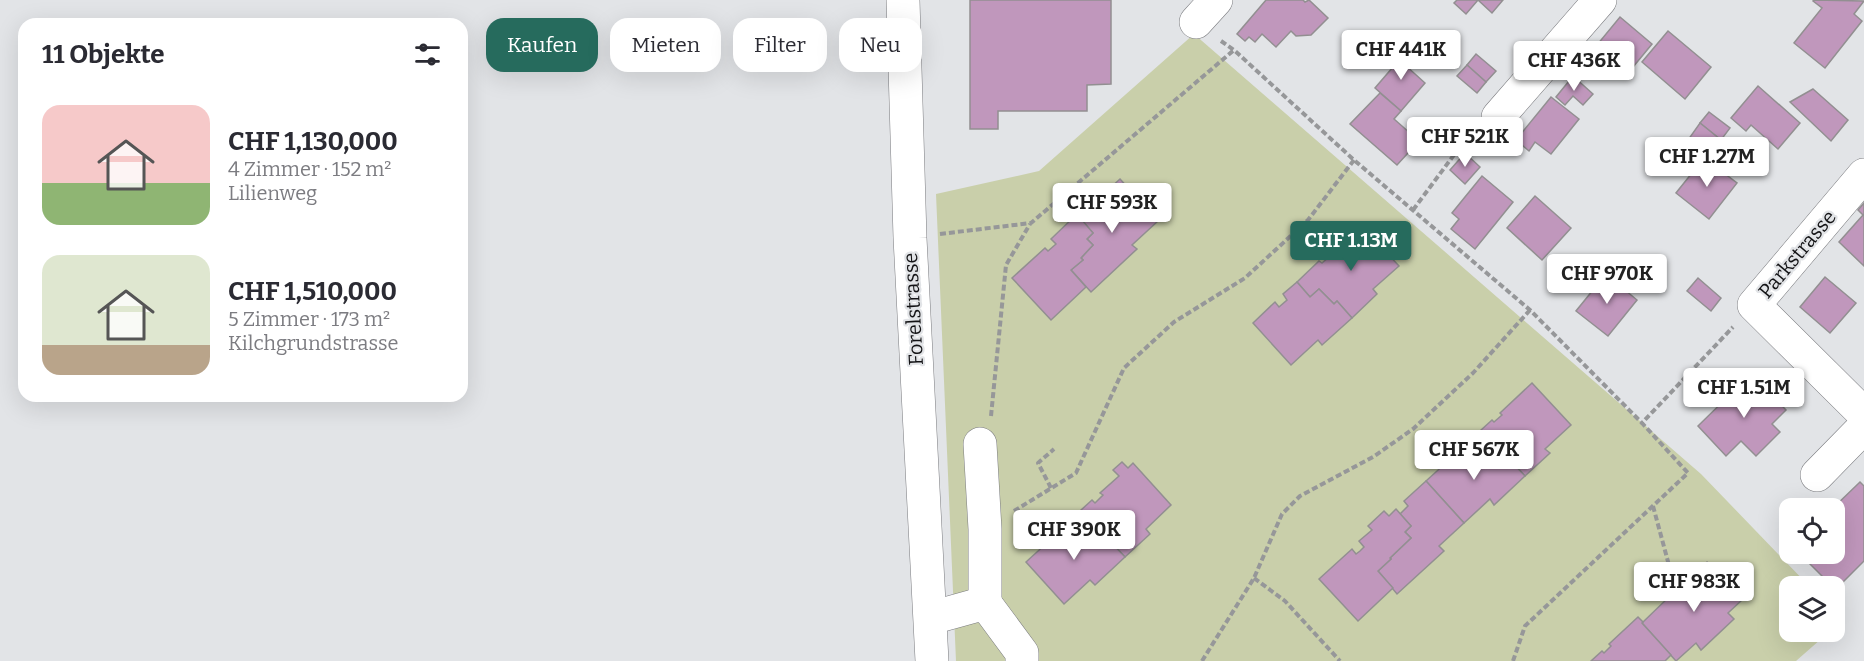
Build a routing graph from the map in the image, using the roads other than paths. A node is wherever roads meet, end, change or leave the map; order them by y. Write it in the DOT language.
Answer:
graph roads {
  1 [pos="903,0"];
  2 [pos="1600,0"];
  3 [pos="1498,117"];
  4 [pos="1864,175"];
  5 [pos="1864,414"];
  6 [pos="1864,427"];
  7 [pos="980,444"];
  8 [pos="1817,475"];
  9 [pos="986,603"];
  10 [pos="931,618"];
  11 [pos="932,661"];
  12 [pos="1022,661"];
  1 -- 10 [label="street, Forelstrasse"];
  2 -- 3 [label="street"];
  4 -- 5 [label="street, Parkstrasse"];
  6 -- 8 [label="street"];
  7 -- 9 [label="street"];
  9 -- 10 [label="street"];
  9 -- 12 [label="street"];
  10 -- 11 [label="street, Forelstrasse"];
}
